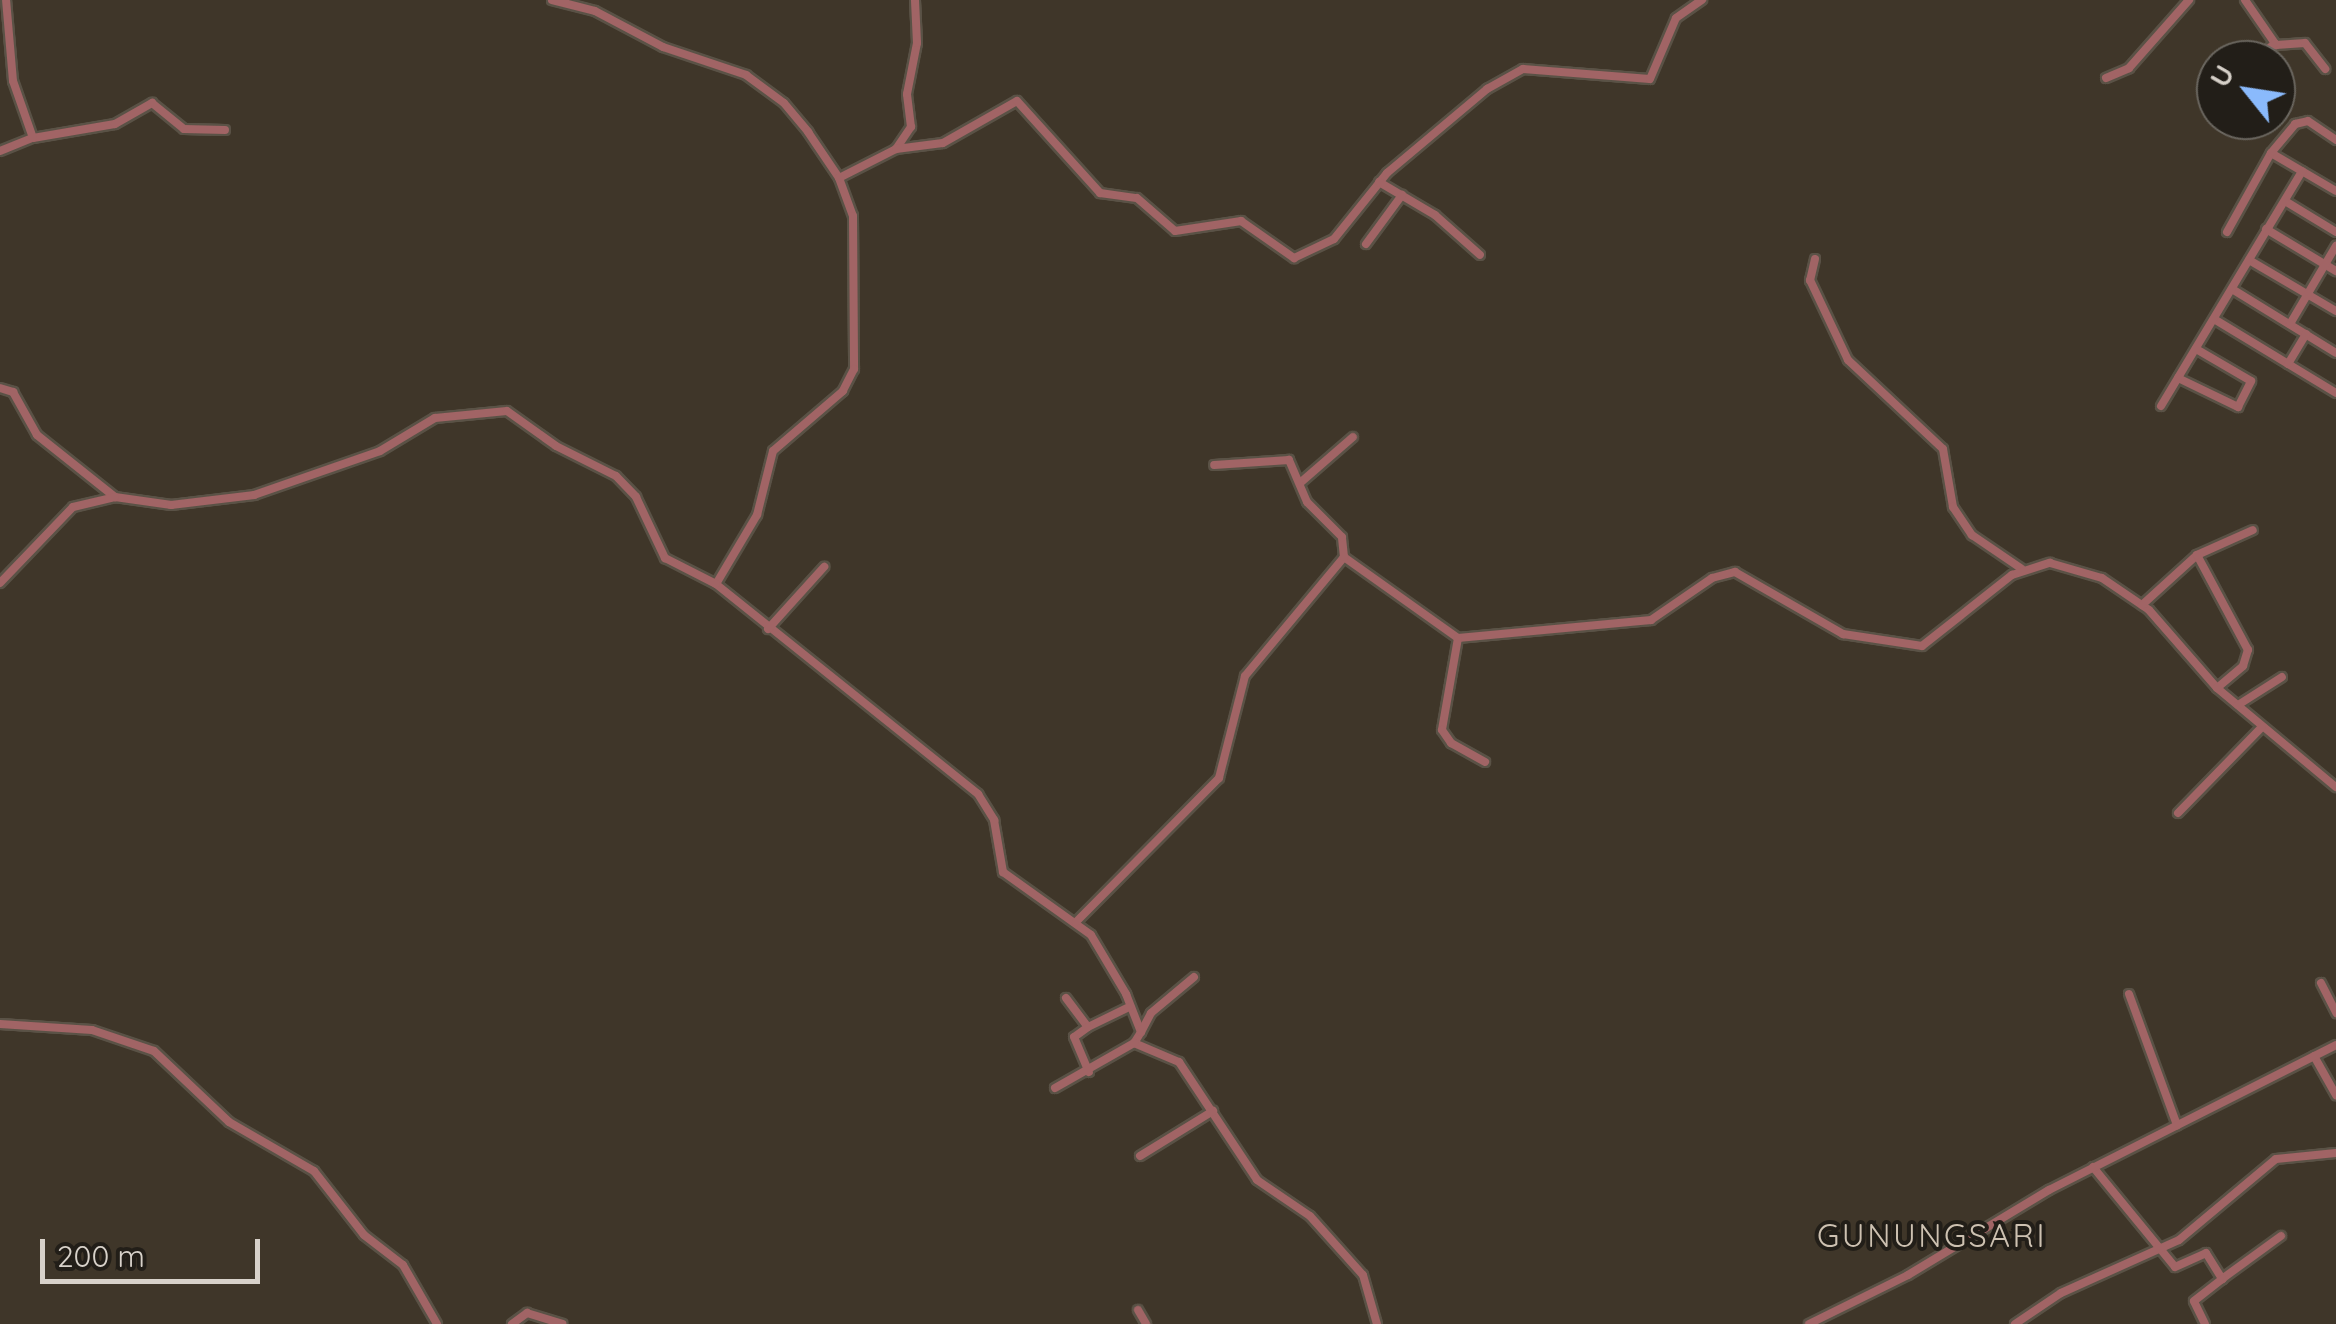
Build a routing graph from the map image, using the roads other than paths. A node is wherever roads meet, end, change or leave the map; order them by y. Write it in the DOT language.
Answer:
graph roads {
  1 [pos="6,0"];
  2 [pos="552,0"];
  3 [pos="916,0"];
  4 [pos="1702,0"];
  5 [pos="2190,0"];
  6 [pos="2245,0"];
  7 [pos="2273,40"];
  8 [pos="2296,45"];
  9 [pos="2325,69"];
  10 [pos="2106,78"];
  11 [pos="225,130"];
  12 [pos="33,138"];
  13 [pos="2336,140"];
  14 [pos="896,149"];
  15 [pos="0,151"];
  16 [pos="2270,153"];
  17 [pos="2302,172"];
  18 [pos="839,178"];
  19 [pos="1379,182"];
  20 [pos="2336,191"];
  21 [pos="1402,196"];
  22 [pos="2285,201"];
  23 [pos="2266,229"];
  24 [pos="2227,232"];
  25 [pos="2336,232"];
  26 [pos="1366,244"];
  27 [pos="2336,246"];
  28 [pos="1480,255"];
  29 [pos="1816,260"];
  30 [pos="2249,260"];
  31 [pos="2325,264"];
  32 [pos="2336,271"];
  33 [pos="2232,289"];
  34 [pos="2307,294"];
  35 [pos="2336,311"];
  36 [pos="2214,319"];
  37 [pos="2290,324"];
  38 [pos="2306,334"];
  39 [pos="2196,349"];
  40 [pos="2336,352"];
  41 [pos="2288,364"];
  42 [pos="2178,378"];
  43 [pos="0,388"];
  44 [pos="2336,393"];
  45 [pos="2161,406"];
  46 [pos="1354,437"];
  47 [pos="1214,465"];
  48 [pos="1300,483"];
  49 [pos="115,497"];
  50 [pos="2253,530"];
  51 [pos="2198,556"];
  52 [pos="1344,557"];
  53 [pos="824,568"];
  54 [pos="2022,569"];
  55 [pos="0,584"];
  56 [pos="716,584"];
  57 [pos="2142,604"];
  58 [pos="768,629"];
  59 [pos="1458,638"];
  60 [pos="2282,677"];
  61 [pos="2218,688"];
  62 [pos="2238,705"];
  63 [pos="2262,727"];
  64 [pos="1484,762"];
  65 [pos="2336,787"];
  66 [pos="2178,813"];
  67 [pos="1076,922"];
  68 [pos="1194,978"];
  69 [pos="2321,982"];
  70 [pos="2129,994"];
  71 [pos="1066,998"];
  72 [pos="1129,1007"];
  73 [pos="2336,1013"];
  74 [pos="0,1024"];
  75 [pos="1088,1027"];
  76 [pos="1141,1032"];
  77 [pos="1134,1043"];
  78 [pos="2336,1045"];
  79 [pos="2314,1056"];
  80 [pos="1089,1072"];
  81 [pos="1054,1088"];
  82 [pos="2336,1095"];
  83 [pos="1213,1111"];
  84 [pos="2177,1125"];
  85 [pos="2336,1153"];
  86 [pos="1140,1156"];
  87 [pos="2094,1167"];
  88 [pos="2281,1236"];
  89 [pos="2158,1248"];
  90 [pos="2222,1279"];
  91 [pos="1138,1310"];
  92 [pos="437,1324"];
  93 [pos="512,1324"];
  94 [pos="562,1324"];
  95 [pos="1146,1324"];
  96 [pos="1377,1324"];
  97 [pos="1809,1324"];
  98 [pos="2015,1324"];
  99 [pos="2205,1324"];
  1 -- 12 [label="street"];
  2 -- 18 [label="street"];
  3 -- 14 [label="street"];
  4 -- 19 [label="street"];
  5 -- 10 [label="street"];
  6 -- 7 [label="street"];
  8 -- 9 [label="street"];
  11 -- 12 [label="street"];
  12 -- 15 [label="street"];
  13 -- 16 [label="street"];
  14 -- 18 [label="street"];
  14 -- 19 [label="street"];
  16 -- 17 [label="street"];
  16 -- 24 [label="street"];
  17 -- 20 [label="street"];
  17 -- 22 [label="street"];
  18 -- 56 [label="street"];
  19 -- 21 [label="street"];
  21 -- 26 [label="street"];
  21 -- 28 [label="street"];
  22 -- 23 [label="street"];
  22 -- 25 [label="street"];
  23 -- 30 [label="street"];
  23 -- 31 [label="street"];
  27 -- 31 [label="street"];
  29 -- 54 [label="street"];
  30 -- 33 [label="street"];
  30 -- 34 [label="street"];
  31 -- 32 [label="street"];
  31 -- 34 [label="street"];
  33 -- 36 [label="street"];
  33 -- 37 [label="street"];
  34 -- 35 [label="street"];
  34 -- 37 [label="street"];
  36 -- 39 [label="street"];
  36 -- 41 [label="street"];
  37 -- 38 [label="street"];
  38 -- 40 [label="street"];
  38 -- 41 [label="street"];
  39 -- 42 [label="street"];
  39 -- 42 [label="street"];
  41 -- 44 [label="street"];
  42 -- 45 [label="street"];
  43 -- 49 [label="street"];
  46 -- 48 [label="street"];
  47 -- 48 [label="street"];
  48 -- 52 [label="street"];
  49 -- 55 [label="street"];
  49 -- 56 [label="street"];
  50 -- 51 [label="street"];
  51 -- 57 [label="street"];
  51 -- 61 [label="street"];
  52 -- 59 [label="street"];
  52 -- 67 [label="street"];
  53 -- 58 [label="street"];
  54 -- 57 [label="street"];
  54 -- 59 [label="street"];
  56 -- 58 [label="street"];
  57 -- 61 [label="street"];
  58 -- 67 [label="street"];
  59 -- 64 [label="street"];
  60 -- 62 [label="street"];
  61 -- 62 [label="street"];
  62 -- 63 [label="street"];
  63 -- 65 [label="street"];
  63 -- 66 [label="street"];
  67 -- 72 [label="street"];
  68 -- 76 [label="street"];
  69 -- 73 [label="street"];
  70 -- 84 [label="street"];
  71 -- 75 [label="street"];
  72 -- 75 [label="street"];
  72 -- 76 [label="street"];
  74 -- 92 [label="street"];
  75 -- 80 [label="street"];
  76 -- 77 [label="street"];
  77 -- 80 [label="street"];
  77 -- 83 [label="street"];
  78 -- 79 [label="street"];
  79 -- 82 [label="street"];
  79 -- 84 [label="street"];
  80 -- 81 [label="street"];
  83 -- 86 [label="street"];
  83 -- 96 [label="street"];
  84 -- 87 [label="street"];
  85 -- 89 [label="street"];
  87 -- 89 [label="street"];
  87 -- 97 [label="street"];
  88 -- 90 [label="street"];
  89 -- 90 [label="street"];
  89 -- 98 [label="street"];
  90 -- 99 [label="street"];
  91 -- 95 [label="street"];
  93 -- 94 [label="street"];
}
